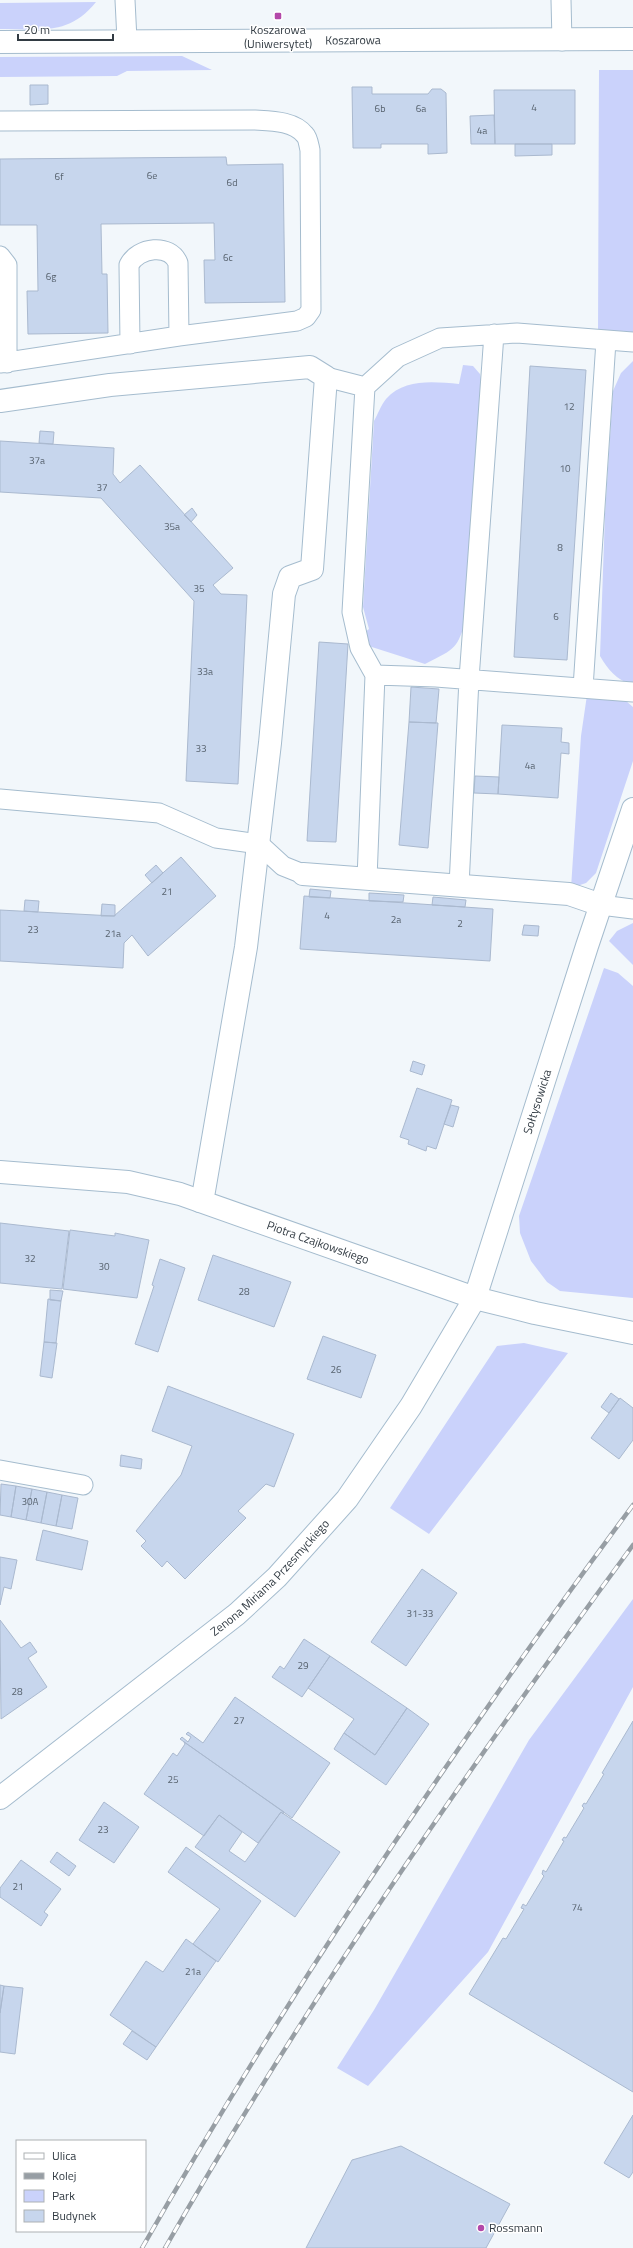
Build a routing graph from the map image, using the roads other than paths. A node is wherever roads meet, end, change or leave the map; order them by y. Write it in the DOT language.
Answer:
graph roads {
  1 [pos="125,0"];
  2 [pos="561,0"];
  3 [pos="633,39"];
  4 [pos="127,40"];
  5 [pos="562,41"];
  6 [pos="0,42"];
  7 [pos="0,121"];
  8 [pos="0,256"];
  9 [pos="494,334"];
  10 [pos="179,336"];
  11 [pos="606,341"];
  12 [pos="633,342"];
  13 [pos="130,344"];
  14 [pos="4,363"];
  15 [pos="326,377"];
  16 [pos="365,387"];
  17 [pos="0,401"];
  18 [pos="375,675"];
  19 [pos="469,679"];
  20 [pos="583,688"];
  21 [pos="633,692"];
  22 [pos="0,799"];
  23 [pos="633,809"];
  24 [pos="259,844"];
  25 [pos="303,874"];
  26 [pos="367,879"];
  27 [pos="459,886"];
  28 [pos="601,905"];
  29 [pos="633,909"];
  30 [pos="0,1172"];
  31 [pos="200,1202"];
  32 [pos="476,1298"];
  33 [pos="633,1333"];
  34 [pos="0,1470"];
  35 [pos="84,1485"];
  36 [pos="0,1798"];
  1 -- 4 [label="lane"];
  2 -- 5 [label="lane"];
  3 -- 5 [label="street, Koszarowa"];
  4 -- 5 [label="street, Koszarowa"];
  4 -- 6 [label="street, Koszarowa"];
  7 -- 10 [label="lane"];
  8 -- 14 [label="lane"];
  9 -- 11 [label="lane"];
  9 -- 16 [label="lane"];
  9 -- 19 [label="lane"];
  10 -- 13 [label="lane"];
  10 -- 13 [label="lane"];
  11 -- 12 [label="lane"];
  11 -- 20 [label="lane"];
  13 -- 14 [label="lane"];
  15 -- 16 [label="lane"];
  15 -- 17 [label="street"];
  15 -- 24 [label="street"];
  16 -- 18 [label="lane"];
  18 -- 19 [label="lane"];
  18 -- 26 [label="lane"];
  19 -- 20 [label="lane"];
  19 -- 27 [label="lane"];
  20 -- 21 [label="lane"];
  22 -- 24 [label="lane"];
  23 -- 28 [label="street, Sołtysowicka"];
  24 -- 25 [label="lane"];
  24 -- 31 [label="street"];
  25 -- 26 [label="street"];
  26 -- 27 [label="street"];
  27 -- 28 [label="street"];
  28 -- 29 [label="lane"];
  28 -- 32 [label="street, Sołtysowicka"];
  30 -- 31 [label="street, Piotra Czajkowskiego"];
  31 -- 32 [label="street, Piotra Czajkowskiego"];
  32 -- 33 [label="street, Piotra Czajkowskiego"];
  32 -- 36 [label="street, Zenona Miriama Przesmyckiego"];
  34 -- 35 [label="lane"];
}
